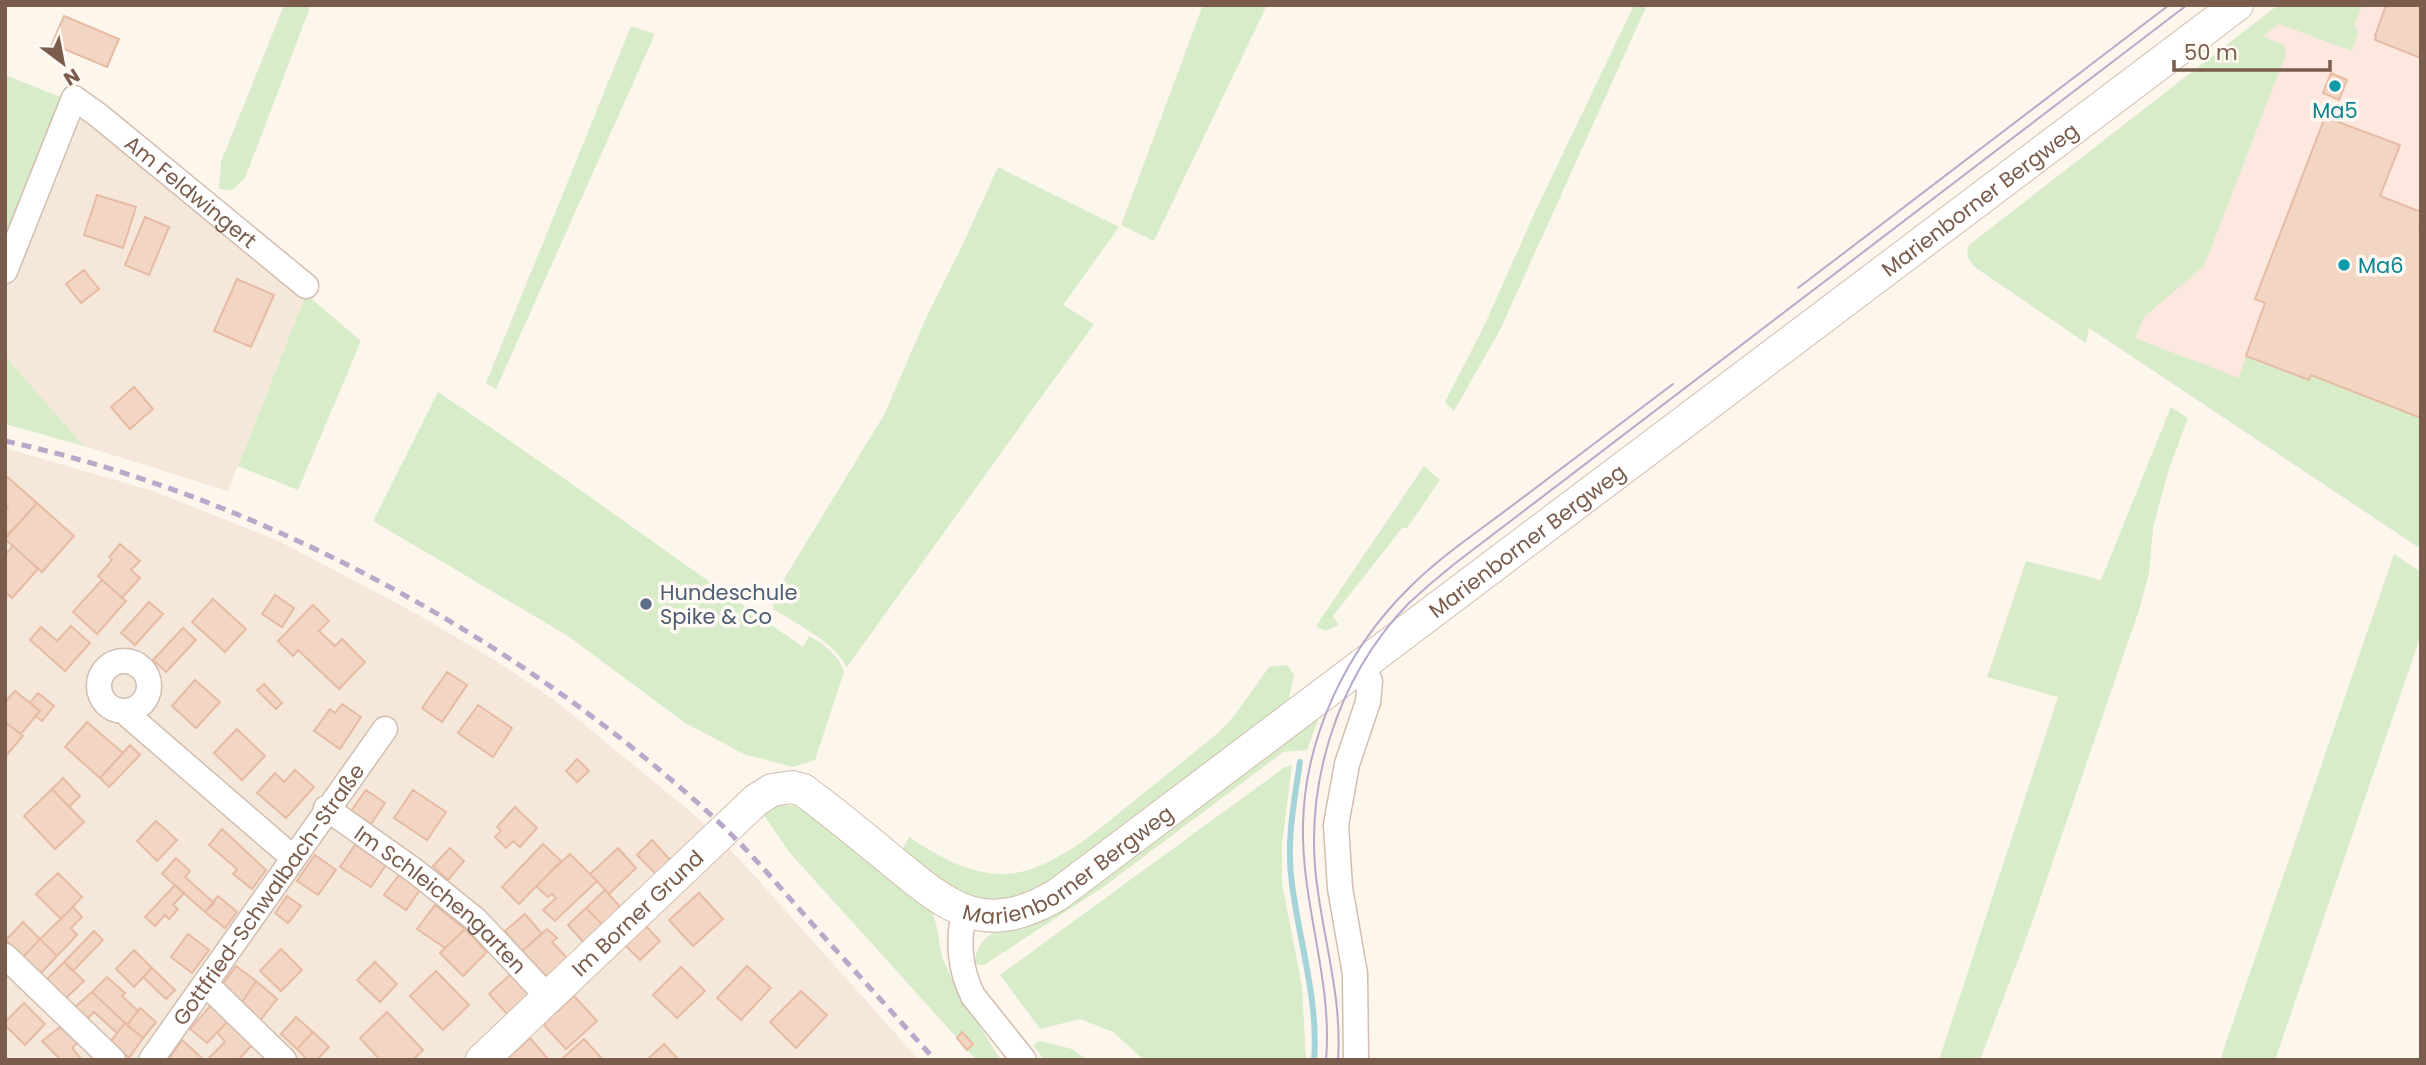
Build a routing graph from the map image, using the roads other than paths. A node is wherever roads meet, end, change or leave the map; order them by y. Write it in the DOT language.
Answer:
graph roads {
  1 [pos="2237,5"];
  2 [pos="5,271"];
  3 [pos="306,286"];
  4 [pos="1361,667"];
  5 [pos="128,710"];
  6 [pos="384,729"];
  7 [pos="803,789"];
  8 [pos="326,808"];
  9 [pos="292,857"];
  10 [pos="964,911"];
  11 [pos="5,956"];
  12 [pos="206,984"];
  13 [pos="548,997"];
  14 [pos="113,1060"];
  15 [pos="151,1060"];
  16 [pos="284,1060"];
  17 [pos="482,1060"];
  18 [pos="1024,1060"];
  19 [pos="1356,1060"];
  1 -- 4 [label="street, Marienborner Bergweg"];
  2 -- 3 [label="street, Am Feldwingert"];
  4 -- 10 [label="street, Marienborner Bergweg"];
  4 -- 19 [label="street"];
  5 -- 9 [label="street"];
  6 -- 8 [label="street, Gottfried-Schwalbach-Straße"];
  7 -- 10 [label="street, Marienborner Bergweg"];
  7 -- 13 [label="street, Im Borner Grund"];
  8 -- 9 [label="street, Gottfried-Schwalbach-Straße"];
  8 -- 13 [label="street, Im Schleichengarten"];
  9 -- 12 [label="street, Gottfried-Schwalbach-Straße"];
  10 -- 18 [label="street"];
  11 -- 14 [label="street"];
  12 -- 15 [label="street, Gottfried-Schwalbach-Straße"];
  12 -- 16 [label="street"];
  13 -- 17 [label="street, Im Borner Grund"];
}
